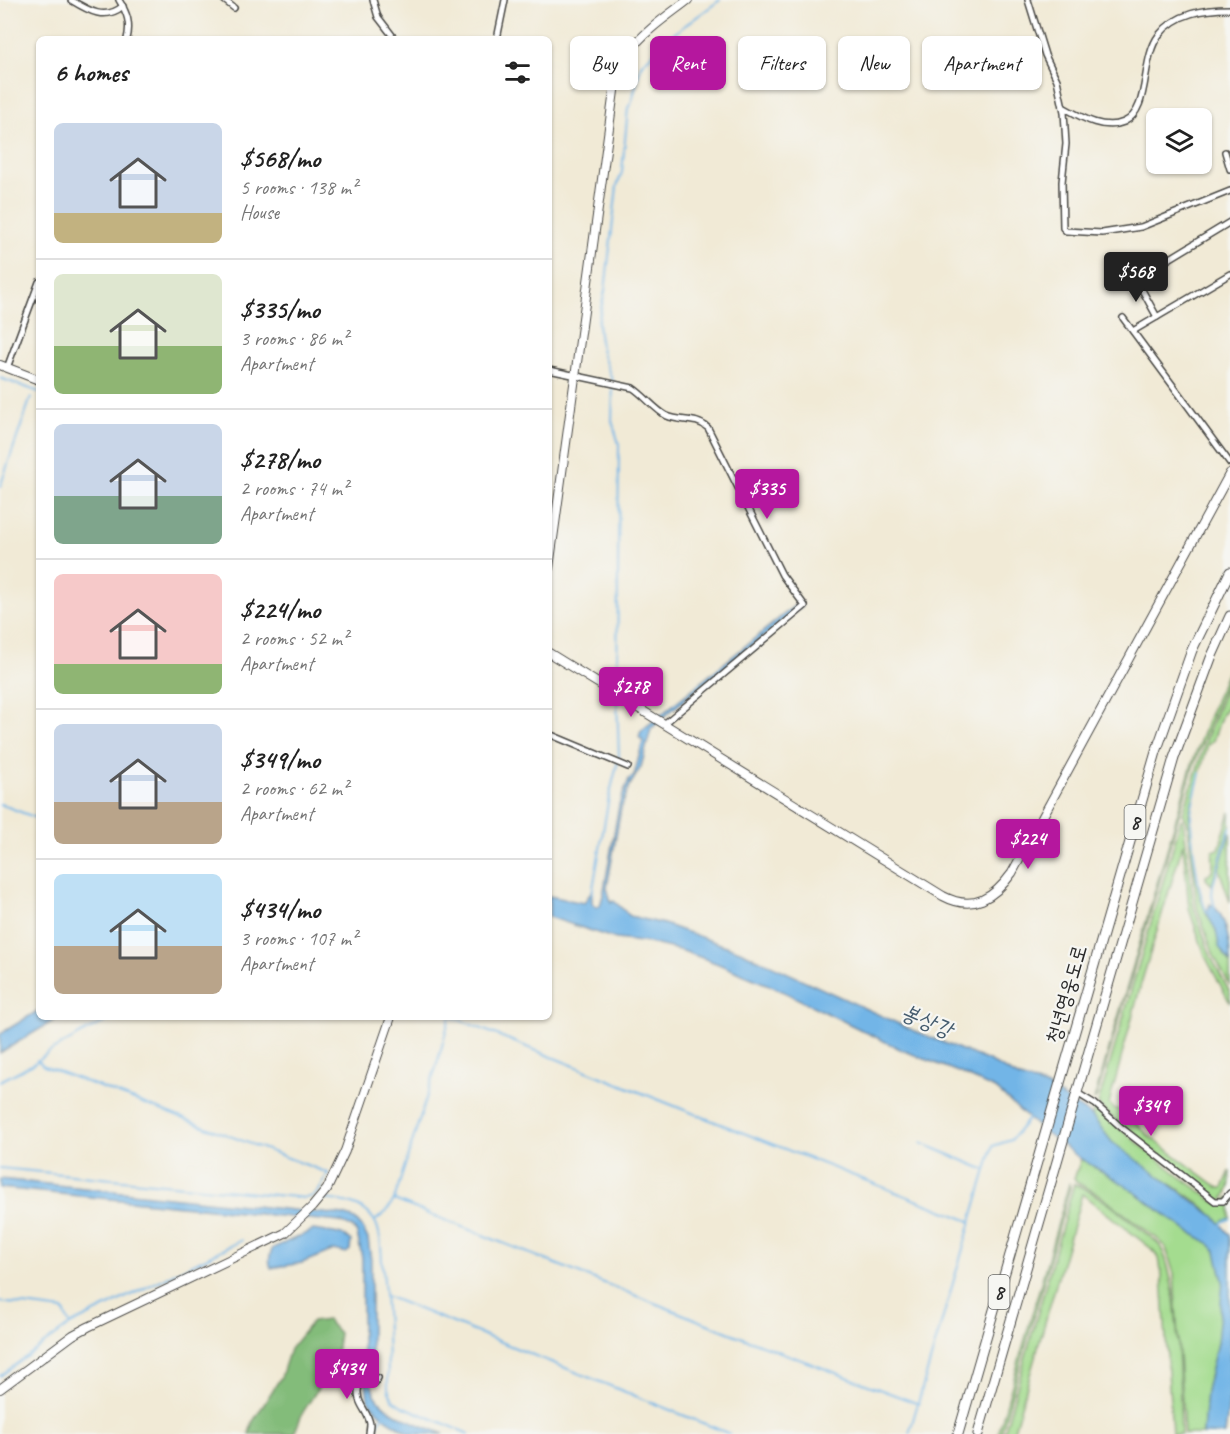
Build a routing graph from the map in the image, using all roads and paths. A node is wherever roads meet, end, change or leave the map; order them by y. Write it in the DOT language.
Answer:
graph roads {
  1 [pos="71,0"];
  2 [pos="224,0"];
  3 [pos="373,0"];
  4 [pos="505,0"];
  5 [pos="688,0"];
  6 [pos="1028,0"];
  7 [pos="121,3"];
  8 [pos="234,8"];
  9 [pos="1230,9"];
  10 [pos="127,36"];
  11 [pos="393,36"];
  12 [pos="498,36"];
  13 [pos="1063,107"];
  14 [pos="1078,116"];
  15 [pos="1065,122"];
  16 [pos="1225,152"];
  17 [pos="1230,169"];
  18 [pos="1230,191"];
  19 [pos="1230,222"];
  20 [pos="1230,274"];
  21 [pos="36,289"];
  22 [pos="1157,317"];
  23 [pos="1124,318"];
  24 [pos="1133,331"];
  25 [pos="4,366"];
  26 [pos="552,371"];
  27 [pos="574,376"];
  28 [pos="36,379"];
  29 [pos="1230,463"];
  30 [pos="1230,473"];
  31 [pos="552,545"];
  32 [pos="1230,572"];
  33 [pos="1230,616"];
  34 [pos="552,655"];
  35 [pos="663,723"];
  36 [pos="552,735"];
  37 [pos="628,767"];
  38 [pos="390,1020"];
  39 [pos="1077,1093"];
  40 [pos="1230,1193"];
  41 [pos="377,1380"];
  42 [pos="0,1389"];
  43 [pos="369,1434"];
  44 [pos="958,1434"];
  45 [pos="978,1434"];
  1 -- 7 [label="street"];
  2 -- 8 [label="street"];
  3 -- 11 [label="street"];
  4 -- 12 [label="street"];
  5 -- 27 [label="main road"];
  6 -- 13 [label="street"];
  7 -- 10 [label="street"];
  9 -- 14 [label="street"];
  13 -- 14 [label="street"];
  13 -- 15 [label="street"];
  14 -- 15 [label="street"];
  15 -- 18 [label="street"];
  16 -- 17 [label="street"];
  19 -- 22 [label="street"];
  20 -- 22 [label="street"];
  21 -- 25 [label="street"];
  22 -- 24 [label="street"];
  23 -- 24 [label="street"];
  24 -- 29 [label="street"];
  25 -- 28 [label="main road"];
  26 -- 27 [label="street"];
  27 -- 31 [label="main road"];
  27 -- 35 [label="street"];
  30 -- 35 [label="main road"];
  32 -- 44 [label="highway, 청년영웅도로 / 8"];
  33 -- 39 [label="highway, 청년영웅도로 / 8"];
  34 -- 35 [label="main road"];
  36 -- 37 [label="street"];
  38 -- 42 [label="main road"];
  39 -- 40 [label="street"];
  39 -- 45 [label="highway, 청년영웅도로 / 8"];
  41 -- 43 [label="street"];
}
